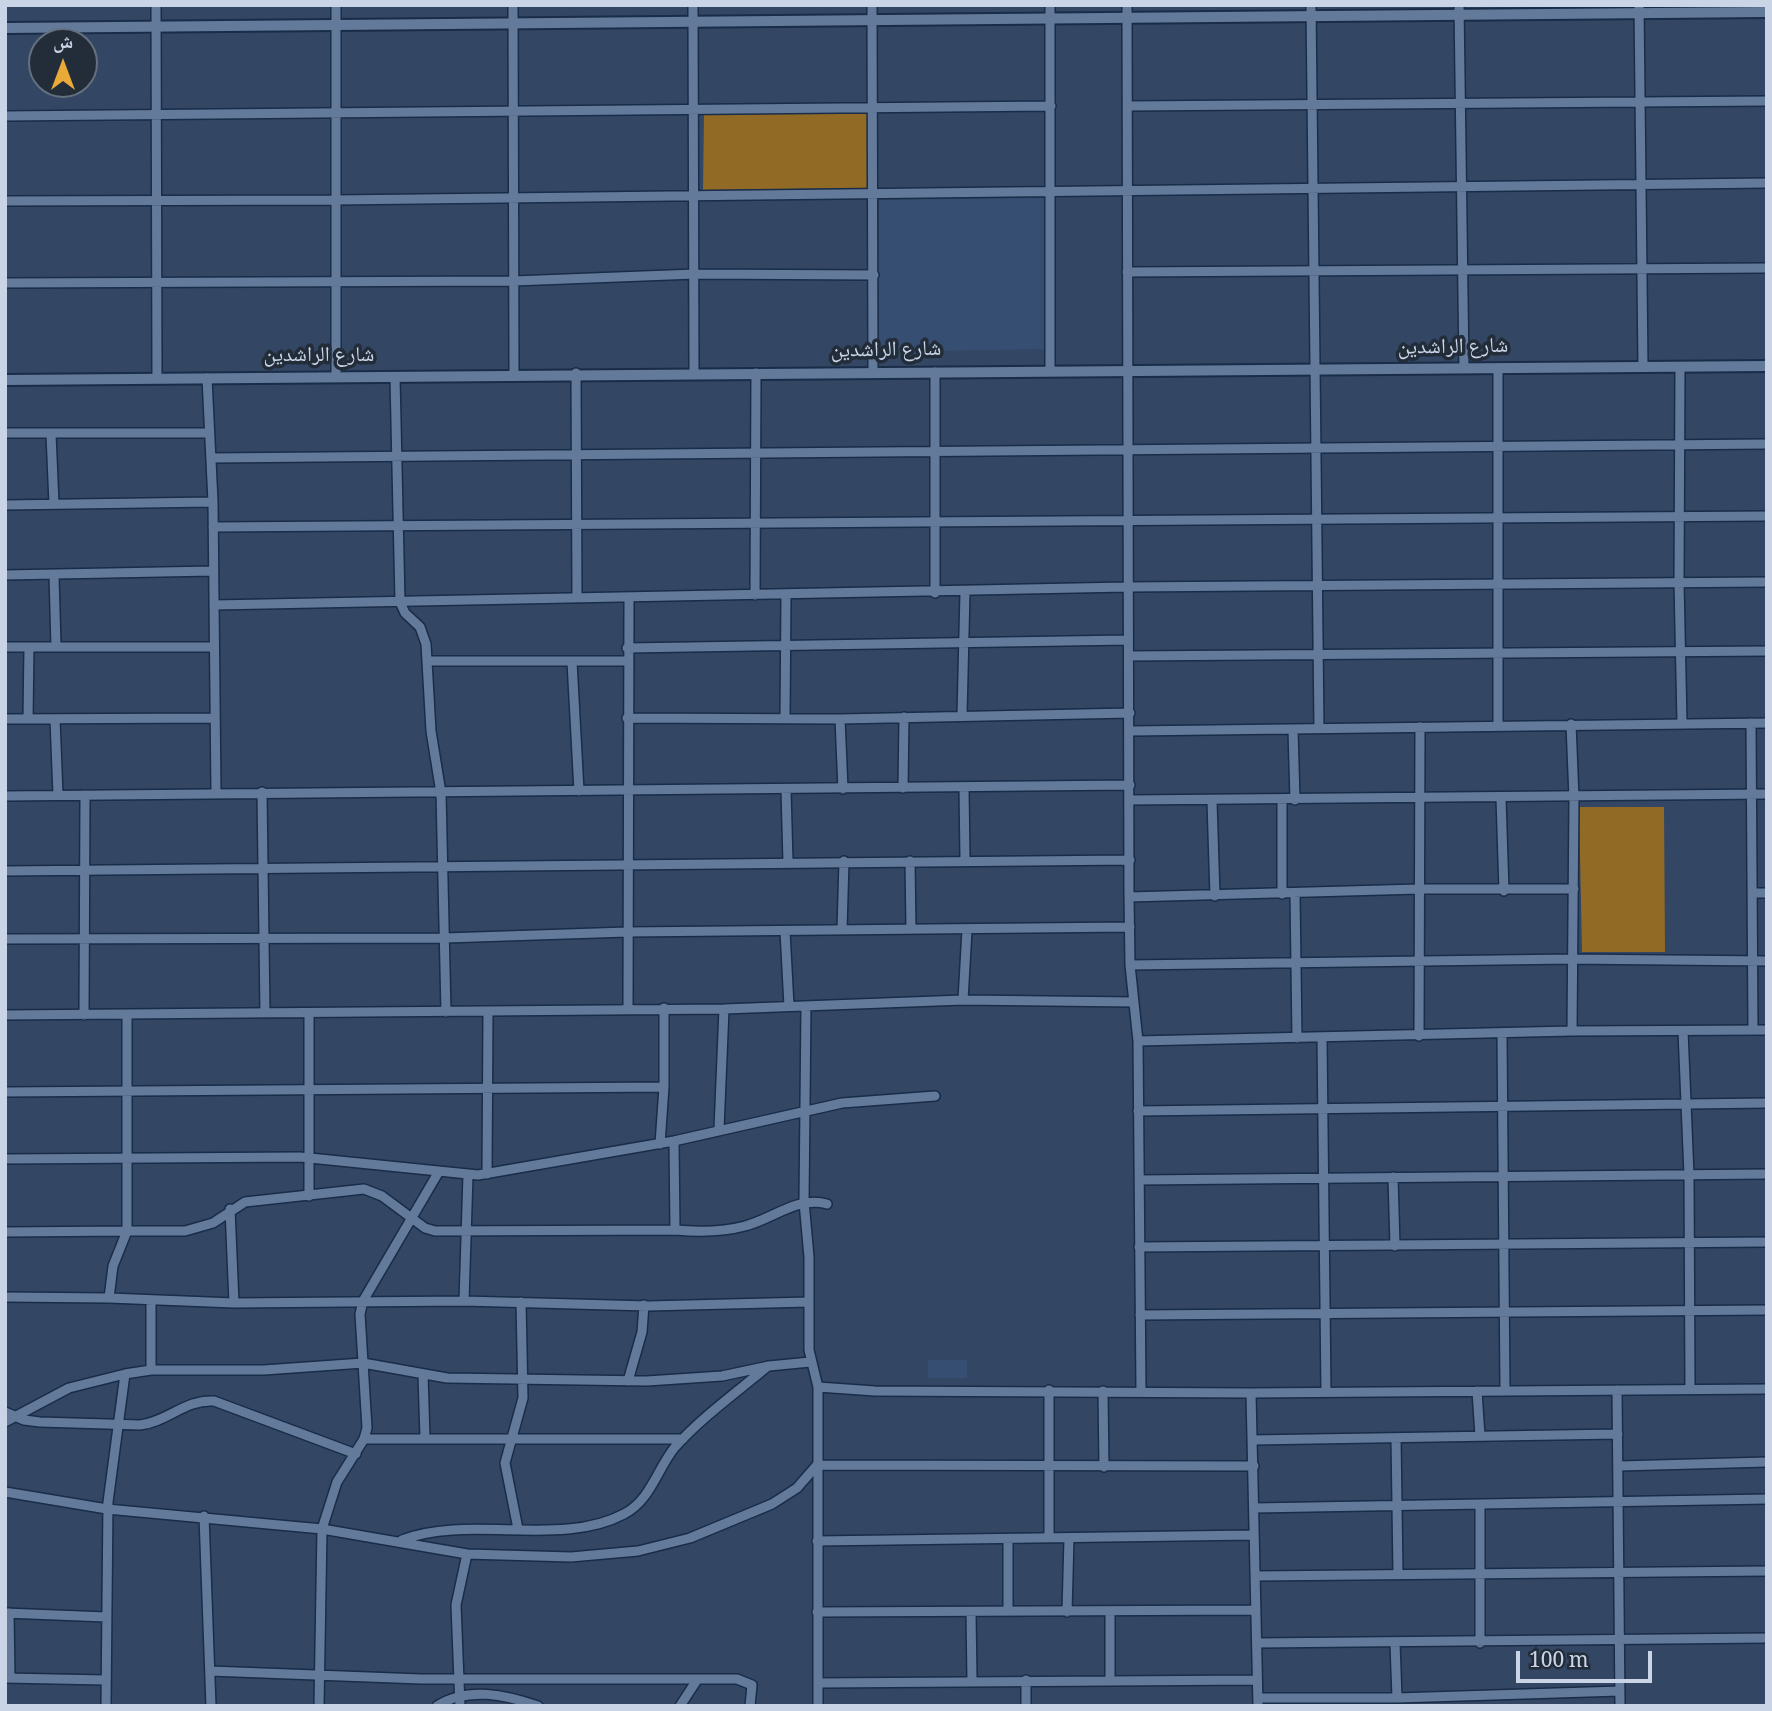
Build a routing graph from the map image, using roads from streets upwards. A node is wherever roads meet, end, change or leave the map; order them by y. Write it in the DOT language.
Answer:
graph roads {
  1 [pos="156,5"];
  2 [pos="336,5"];
  3 [pos="513,5"];
  4 [pos="694,5"];
  5 [pos="872,5"];
  6 [pos="1050,5"];
  7 [pos="1127,5"];
  8 [pos="1311,5"];
  9 [pos="1459,10"];
  10 [pos="1639,10"];
  11 [pos="1767,12"];
  12 [pos="1312,18"];
  13 [pos="1127,19"];
  14 [pos="1050,20"];
  15 [pos="872,22"];
  16 [pos="694,23"];
  17 [pos="513,24"];
  18 [pos="155,27"];
  19 [pos="336,27"];
  20 [pos="5,28"];
  21 [pos="1641,100"];
  22 [pos="1767,101"];
  23 [pos="1461,103"];
  24 [pos="1314,105"];
  25 [pos="1051,106"];
  26 [pos="1128,106"];
  27 [pos="873,107"];
  28 [pos="694,109"];
  29 [pos="515,113"];
  30 [pos="336,115"];
  31 [pos="5,116"];
  32 [pos="155,116"];
  33 [pos="1767,183"];
  34 [pos="1641,184"];
  35 [pos="1311,187"];
  36 [pos="1461,188"];
  37 [pos="1050,190"];
  38 [pos="1126,190"];
  39 [pos="873,193"];
  40 [pos="695,195"];
  41 [pos="514,197"];
  42 [pos="335,200"];
  43 [pos="5,201"];
  44 [pos="155,201"];
  45 [pos="1641,268"];
  46 [pos="1767,268"];
  47 [pos="1462,269"];
  48 [pos="1127,272"];
  49 [pos="1313,272"];
  50 [pos="695,274"];
  51 [pos="874,275"];
  52 [pos="514,281"];
  53 [pos="335,282"];
  54 [pos="5,283"];
  55 [pos="156,283"];
  56 [pos="1767,366"];
  57 [pos="1643,367"];
  58 [pos="1680,367"];
  59 [pos="1464,368"];
  60 [pos="1498,368"];
  61 [pos="1050,370"];
  62 [pos="1128,370"];
  63 [pos="1316,370"];
  64 [pos="873,372"];
  65 [pos="935,372"];
  66 [pos="576,373"];
  67 [pos="694,373"];
  68 [pos="756,373"];
  69 [pos="514,376"];
  70 [pos="336,377"];
  71 [pos="395,377"];
  72 [pos="157,378"];
  73 [pos="207,378"];
  74 [pos="5,380"];
  75 [pos="5,433"];
  76 [pos="209,433"];
  77 [pos="51,434"];
  78 [pos="1767,444"];
  79 [pos="1680,446"];
  80 [pos="1127,449"];
  81 [pos="1317,449"];
  82 [pos="1497,449"];
  83 [pos="934,450"];
  84 [pos="755,451"];
  85 [pos="578,456"];
  86 [pos="211,458"];
  87 [pos="396,458"];
  88 [pos="213,502"];
  89 [pos="54,504"];
  90 [pos="5,505"];
  91 [pos="1679,516"];
  92 [pos="1767,516"];
  93 [pos="1126,519"];
  94 [pos="1498,519"];
  95 [pos="1317,520"];
  96 [pos="935,522"];
  97 [pos="576,523"];
  98 [pos="754,524"];
  99 [pos="213,527"];
  100 [pos="397,527"];
  101 [pos="214,571"];
  102 [pos="5,575"];
  103 [pos="54,575"];
  104 [pos="1679,582"];
  105 [pos="1767,582"];
  106 [pos="1497,584"];
  107 [pos="1319,586"];
  108 [pos="1127,587"];
  109 [pos="965,592"];
  110 [pos="935,593"];
  111 [pos="755,595"];
  112 [pos="786,596"];
  113 [pos="577,597"];
  114 [pos="629,597"];
  115 [pos="400,602"];
  116 [pos="214,605"];
  117 [pos="1128,640"];
  118 [pos="964,642"];
  119 [pos="785,645"];
  120 [pos="5,647"];
  121 [pos="29,647"];
  122 [pos="214,647"];
  123 [pos="56,648"];
  124 [pos="627,648"];
  125 [pos="1499,651"];
  126 [pos="1680,651"];
  127 [pos="1767,651"];
  128 [pos="1318,652"];
  129 [pos="1129,656"];
  130 [pos="428,661"];
  131 [pos="627,661"];
  132 [pos="572,662"];
  133 [pos="1130,713"];
  134 [pos="962,715"];
  135 [pos="904,717"];
  136 [pos="215,718"];
  137 [pos="627,718"];
  138 [pos="785,718"];
  139 [pos="5,719"];
  140 [pos="29,719"];
  141 [pos="55,719"];
  142 [pos="840,719"];
  143 [pos="1682,723"];
  144 [pos="1751,723"];
  145 [pos="1767,723"];
  146 [pos="1498,724"];
  147 [pos="1571,724"];
  148 [pos="1420,727"];
  149 [pos="1319,728"];
  150 [pos="1293,729"];
  151 [pos="1131,731"];
  152 [pos="1130,785"];
  153 [pos="903,788"];
  154 [pos="964,788"];
  155 [pos="627,789"];
  156 [pos="843,789"];
  157 [pos="786,790"];
  158 [pos="579,791"];
  159 [pos="262,792"];
  160 [pos="216,793"];
  161 [pos="442,793"];
  162 [pos="1751,794"];
  163 [pos="1767,794"];
  164 [pos="58,795"];
  165 [pos="85,795"];
  166 [pos="5,796"];
  167 [pos="1419,798"];
  168 [pos="1501,798"];
  169 [pos="1574,798"];
  170 [pos="1129,800"];
  171 [pos="1282,800"];
  172 [pos="1295,800"];
  173 [pos="1212,801"];
  174 [pos="965,860"];
  175 [pos="1130,860"];
  176 [pos="844,861"];
  177 [pos="909,861"];
  178 [pos="788,862"];
  179 [pos="629,863"];
  180 [pos="444,868"];
  181 [pos="262,869"];
  182 [pos="5,871"];
  183 [pos="84,871"];
  184 [pos="1419,889"];
  185 [pos="1574,889"];
  186 [pos="1504,891"];
  187 [pos="1753,893"];
  188 [pos="1767,893"];
  189 [pos="1282,894"];
  190 [pos="1295,894"];
  191 [pos="1215,896"];
  192 [pos="1129,897"];
  193 [pos="1130,927"];
  194 [pos="911,929"];
  195 [pos="842,930"];
  196 [pos="967,930"];
  197 [pos="785,931"];
  198 [pos="627,932"];
  199 [pos="264,937"];
  200 [pos="85,938"];
  201 [pos="445,938"];
  202 [pos="5,939"];
  203 [pos="1571,959"];
  204 [pos="1419,960"];
  205 [pos="1753,961"];
  206 [pos="1767,961"];
  207 [pos="1296,963"];
  208 [pos="1130,965"];
  209 [pos="962,1000"];
  210 [pos="1133,1002"];
  211 [pos="789,1006"];
  212 [pos="806,1006"];
  213 [pos="664,1008"];
  214 [pos="628,1009"];
  215 [pos="724,1009"];
  216 [pos="446,1012"];
  217 [pos="488,1012"];
  218 [pos="265,1013"];
  219 [pos="309,1014"];
  220 [pos="5,1015"];
  221 [pos="84,1015"];
  222 [pos="127,1015"];
  223 [pos="1753,1030"];
  224 [pos="1767,1030"];
  225 [pos="1572,1031"];
  226 [pos="1683,1031"];
  227 [pos="1502,1032"];
  228 [pos="1419,1036"];
  229 [pos="1297,1038"];
  230 [pos="1322,1039"];
  231 [pos="1138,1041"];
  232 [pos="664,1087"];
  233 [pos="486,1089"];
  234 [pos="127,1090"];
  235 [pos="309,1090"];
  236 [pos="5,1093"];
  237 [pos="935,1096"];
  238 [pos="1767,1103"];
  239 [pos="1687,1104"];
  240 [pos="1502,1108"];
  241 [pos="1324,1109"];
  242 [pos="805,1110"];
  243 [pos="1138,1111"];
  244 [pos="719,1129"];
  245 [pos="674,1141"];
  246 [pos="660,1144"];
  247 [pos="308,1158"];
  248 [pos="5,1159"];
  249 [pos="128,1159"];
  250 [pos="438,1173"];
  251 [pos="486,1174"];
  252 [pos="1767,1174"];
  253 [pos="468,1175"];
  254 [pos="1689,1175"];
  255 [pos="1324,1177"];
  256 [pos="1393,1177"];
  257 [pos="1503,1177"];
  258 [pos="1139,1180"];
  259 [pos="309,1196"];
  260 [pos="804,1202"];
  261 [pos="827,1205"];
  262 [pos="230,1209"];
  263 [pos="410,1217"];
  264 [pos="675,1230"];
  265 [pos="127,1231"];
  266 [pos="5,1232"];
  267 [pos="469,1232"];
  268 [pos="1689,1242"];
  269 [pos="1767,1242"];
  270 [pos="1503,1245"];
  271 [pos="1395,1246"];
  272 [pos="1139,1247"];
  273 [pos="1324,1247"];
  274 [pos="5,1297"];
  275 [pos="108,1298"];
  276 [pos="151,1301"];
  277 [pos="363,1301"];
  278 [pos="464,1301"];
  279 [pos="520,1302"];
  280 [pos="809,1302"];
  281 [pos="234,1303"];
  282 [pos="645,1306"];
  283 [pos="1767,1310"];
  284 [pos="1689,1311"];
  285 [pos="1503,1314"];
  286 [pos="1140,1315"];
  287 [pos="1325,1315"];
  288 [pos="810,1362"];
  289 [pos="363,1363"];
  290 [pos="769,1366"];
  291 [pos="151,1370"];
  292 [pos="125,1374"];
  293 [pos="423,1374"];
  294 [pos="523,1378"];
  295 [pos="628,1381"];
  296 [pos="818,1387"];
  297 [pos="1690,1389"];
  298 [pos="1767,1389"];
  299 [pos="1049,1390"];
  300 [pos="1504,1390"];
  301 [pos="1617,1390"];
  302 [pos="1103,1391"];
  303 [pos="1141,1391"];
  304 [pos="1326,1391"];
  305 [pos="1477,1391"];
  306 [pos="1251,1393"];
  307 [pos="5,1412"];
  308 [pos="15,1417"];
  309 [pos="5,1422"];
  310 [pos="116,1424"];
  311 [pos="1618,1434"];
  312 [pos="1480,1436"];
  313 [pos="425,1438"];
  314 [pos="1396,1438"];
  315 [pos="364,1439"];
  316 [pos="510,1439"];
  317 [pos="683,1439"];
  318 [pos="1252,1440"];
  319 [pos="355,1454"];
  320 [pos="1767,1462"];
  321 [pos="817,1465"];
  322 [pos="1254,1466"];
  323 [pos="1619,1466"];
  324 [pos="1049,1467"];
  325 [pos="1104,1467"];
  326 [pos="5,1492"];
  327 [pos="1767,1499"];
  328 [pos="1619,1502"];
  329 [pos="1480,1506"];
  330 [pos="1397,1507"];
  331 [pos="1254,1508"];
  332 [pos="107,1509"];
  333 [pos="204,1516"];
  334 [pos="322,1529"];
  335 [pos="518,1529"];
  336 [pos="1254,1535"];
  337 [pos="1049,1538"];
  338 [pos="1069,1538"];
  339 [pos="1008,1540"];
  340 [pos="401,1541"];
  341 [pos="817,1541"];
  342 [pos="467,1553"];
  343 [pos="1767,1571"];
  344 [pos="1398,1573"];
  345 [pos="1480,1573"];
  346 [pos="1619,1574"];
  347 [pos="1256,1576"];
  348 [pos="1256,1610"];
  349 [pos="1008,1611"];
  350 [pos="1110,1611"];
  351 [pos="817,1612"];
  352 [pos="971,1612"];
  353 [pos="1067,1612"];
  354 [pos="7,1613"];
  355 [pos="106,1618"];
  356 [pos="1767,1638"];
  357 [pos="1619,1642"];
  358 [pos="1257,1643"];
  359 [pos="1395,1643"];
  360 [pos="1480,1643"];
  361 [pos="210,1671"];
  362 [pos="319,1674"];
  363 [pos="8,1678"];
  364 [pos="458,1679"];
  365 [pos="1110,1679"];
  366 [pos="106,1680"];
  367 [pos="697,1680"];
  368 [pos="972,1680"];
  369 [pos="1026,1680"];
  370 [pos="1257,1680"];
  371 [pos="818,1683"];
  372 [pos="1620,1691"];
  373 [pos="1397,1698"];
  374 [pos="460,1701"];
  375 [pos="1464,1701"];
  376 [pos="1258,1702"];
  377 [pos="106,1706"];
  378 [pos="211,1706"];
  379 [pos="320,1706"];
  380 [pos="437,1706"];
  381 [pos="538,1706"];
  382 [pos="680,1706"];
  383 [pos="750,1706"];
  384 [pos="818,1706"];
  385 [pos="1026,1706"];
  386 [pos="1620,1706"];
  1 -- 18 [label="street"];
  2 -- 19 [label="street"];
  3 -- 17 [label="street"];
  4 -- 16 [label="street"];
  5 -- 15 [label="street"];
  6 -- 14 [label="street"];
  7 -- 13 [label="street"];
  8 -- 12 [label="street"];
  9 -- 10 [label="street"];
  9 -- 12 [label="street"];
  9 -- 23 [label="street"];
  10 -- 11 [label="street"];
  10 -- 21 [label="street"];
  12 -- 13 [label="street"];
  12 -- 24 [label="street"];
  13 -- 14 [label="street"];
  13 -- 26 [label="street"];
  14 -- 15 [label="street"];
  14 -- 25 [label="street"];
  15 -- 16 [label="street"];
  15 -- 27 [label="street"];
  16 -- 17 [label="street"];
  16 -- 28 [label="street"];
  17 -- 19 [label="street"];
  17 -- 29 [label="street"];
  18 -- 19 [label="street"];
  18 -- 20 [label="street"];
  18 -- 32 [label="street"];
  19 -- 30 [label="street"];
  21 -- 22 [label="street"];
  21 -- 23 [label="street"];
  21 -- 34 [label="street"];
  23 -- 24 [label="street"];
  23 -- 36 [label="street"];
  24 -- 26 [label="street"];
  24 -- 35 [label="street"];
  25 -- 27 [label="street"];
  25 -- 37 [label="street"];
  26 -- 38 [label="street"];
  27 -- 28 [label="street"];
  27 -- 39 [label="street"];
  28 -- 29 [label="street"];
  28 -- 40 [label="street"];
  29 -- 30 [label="street"];
  29 -- 41 [label="street"];
  30 -- 32 [label="street"];
  30 -- 42 [label="street"];
  31 -- 32 [label="street"];
  32 -- 44 [label="street"];
  33 -- 34 [label="street"];
  34 -- 36 [label="street"];
  34 -- 45 [label="street"];
  35 -- 36 [label="street"];
  35 -- 38 [label="street"];
  35 -- 49 [label="street"];
  36 -- 47 [label="street"];
  37 -- 38 [label="street"];
  37 -- 39 [label="street"];
  37 -- 61 [label="street"];
  38 -- 48 [label="street"];
  39 -- 40 [label="street"];
  39 -- 51 [label="street"];
  40 -- 41 [label="street"];
  40 -- 50 [label="street"];
  41 -- 42 [label="street"];
  41 -- 52 [label="street"];
  42 -- 44 [label="street"];
  42 -- 53 [label="street"];
  43 -- 44 [label="street"];
  44 -- 55 [label="street"];
  45 -- 46 [label="street"];
  45 -- 47 [label="street"];
  45 -- 57 [label="street"];
  47 -- 49 [label="street"];
  47 -- 59 [label="street"];
  48 -- 49 [label="street"];
  48 -- 62 [label="street"];
  49 -- 63 [label="street"];
  50 -- 51 [label="street"];
  50 -- 52 [label="street"];
  50 -- 67 [label="street"];
  51 -- 64 [label="street"];
  52 -- 53 [label="street"];
  52 -- 69 [label="street"];
  53 -- 55 [label="street"];
  53 -- 70 [label="street"];
  54 -- 55 [label="street"];
  55 -- 72 [label="street"];
  56 -- 58 [label="street, شارع الراشدين"];
  57 -- 58 [label="street, شارع الراشدين"];
  57 -- 60 [label="street, شارع الراشدين"];
  58 -- 79 [label="street"];
  59 -- 60 [label="street, شارع الراشدين"];
  59 -- 63 [label="street, شارع الراشدين"];
  60 -- 82 [label="street"];
  61 -- 62 [label="street, شارع الراشدين"];
  61 -- 65 [label="street, شارع الراشدين"];
  62 -- 63 [label="street, شارع الراشدين"];
  62 -- 80 [label="street"];
  63 -- 81 [label="street"];
  64 -- 65 [label="street, شارع الراشدين"];
  64 -- 68 [label="street, شارع الراشدين"];
  65 -- 83 [label="street"];
  66 -- 67 [label="street, شارع الراشدين"];
  66 -- 69 [label="street, شارع الراشدين"];
  66 -- 85 [label="street"];
  67 -- 68 [label="street, شارع الراشدين"];
  68 -- 84 [label="street"];
  69 -- 71 [label="street, شارع الراشدين"];
  70 -- 71 [label="street, شارع الراشدين"];
  70 -- 73 [label="street, شارع الراشدين"];
  71 -- 87 [label="street"];
  72 -- 73 [label="street, شارع الراشدين"];
  72 -- 74 [label="street, شارع الراشدين"];
  73 -- 76 [label="street"];
  75 -- 77 [label="street"];
  76 -- 77 [label="street"];
  76 -- 86 [label="street"];
  77 -- 89 [label="street"];
  78 -- 79 [label="street"];
  79 -- 82 [label="street"];
  79 -- 91 [label="street"];
  80 -- 81 [label="street"];
  80 -- 83 [label="street"];
  80 -- 93 [label="street"];
  81 -- 82 [label="street"];
  81 -- 95 [label="street"];
  82 -- 94 [label="street"];
  83 -- 84 [label="street"];
  83 -- 96 [label="street"];
  84 -- 85 [label="street"];
  84 -- 98 [label="street"];
  85 -- 87 [label="street"];
  85 -- 97 [label="street"];
  86 -- 87 [label="street"];
  86 -- 88 [label="street"];
  87 -- 100 [label="street"];
  88 -- 89 [label="street"];
  88 -- 99 [label="street"];
  89 -- 90 [label="street"];
  91 -- 92 [label="street"];
  91 -- 94 [label="street"];
  91 -- 104 [label="street"];
  93 -- 95 [label="street"];
  93 -- 96 [label="street"];
  93 -- 108 [label="street"];
  94 -- 95 [label="street"];
  94 -- 106 [label="street"];
  95 -- 107 [label="street"];
  96 -- 98 [label="street"];
  96 -- 110 [label="street"];
  97 -- 98 [label="street"];
  97 -- 100 [label="street"];
  97 -- 113 [label="street"];
  98 -- 111 [label="street"];
  99 -- 100 [label="street"];
  99 -- 101 [label="street"];
  100 -- 115 [label="street"];
  101 -- 103 [label="street"];
  101 -- 116 [label="street"];
  102 -- 103 [label="street"];
  103 -- 123 [label="street"];
  104 -- 105 [label="street"];
  104 -- 106 [label="street"];
  104 -- 126 [label="street"];
  106 -- 107 [label="street"];
  106 -- 125 [label="street"];
  107 -- 108 [label="street"];
  107 -- 128 [label="street"];
  108 -- 109 [label="street"];
  108 -- 117 [label="street"];
  109 -- 110 [label="street"];
  109 -- 118 [label="street"];
  110 -- 112 [label="street"];
  111 -- 112 [label="street"];
  111 -- 114 [label="street"];
  112 -- 119 [label="street"];
  113 -- 114 [label="street"];
  113 -- 115 [label="street"];
  114 -- 124 [label="street"];
  115 -- 116 [label="street"];
  115 -- 130 [label="street"];
  116 -- 122 [label="street"];
  117 -- 118 [label="street"];
  117 -- 129 [label="street"];
  118 -- 119 [label="street"];
  118 -- 134 [label="street"];
  119 -- 124 [label="street"];
  119 -- 138 [label="street"];
  120 -- 121 [label="street"];
  121 -- 123 [label="street"];
  121 -- 140 [label="street"];
  122 -- 123 [label="street"];
  122 -- 136 [label="street"];
  124 -- 131 [label="street"];
  125 -- 126 [label="street"];
  125 -- 128 [label="street"];
  125 -- 146 [label="street"];
  126 -- 127 [label="street"];
  126 -- 143 [label="street"];
  128 -- 129 [label="street"];
  128 -- 149 [label="street"];
  129 -- 133 [label="street"];
  130 -- 132 [label="street"];
  130 -- 161 [label="street"];
  131 -- 132 [label="street"];
  131 -- 137 [label="street"];
  132 -- 158 [label="street"];
  133 -- 134 [label="street"];
  133 -- 151 [label="street"];
  134 -- 135 [label="street"];
  135 -- 142 [label="street"];
  135 -- 153 [label="street"];
  136 -- 141 [label="street"];
  136 -- 160 [label="street"];
  137 -- 138 [label="street"];
  137 -- 155 [label="street"];
  138 -- 142 [label="street"];
  139 -- 140 [label="street"];
  140 -- 141 [label="street"];
  141 -- 164 [label="street"];
  142 -- 156 [label="street"];
  143 -- 144 [label="street"];
  143 -- 147 [label="street"];
  144 -- 145 [label="street"];
  144 -- 162 [label="street"];
  146 -- 147 [label="street"];
  146 -- 148 [label="street"];
  147 -- 169 [label="street"];
  148 -- 149 [label="street"];
  148 -- 167 [label="street"];
  149 -- 150 [label="street"];
  150 -- 151 [label="street"];
  150 -- 172 [label="street"];
  151 -- 152 [label="street"];
  152 -- 154 [label="street"];
  152 -- 170 [label="street"];
  153 -- 154 [label="street"];
  153 -- 156 [label="street"];
  154 -- 174 [label="street"];
  155 -- 157 [label="street"];
  155 -- 158 [label="street"];
  155 -- 179 [label="street"];
  156 -- 157 [label="street"];
  157 -- 178 [label="street"];
  158 -- 161 [label="street"];
  159 -- 160 [label="street"];
  159 -- 161 [label="street"];
  159 -- 181 [label="street"];
  160 -- 165 [label="street"];
  161 -- 180 [label="street"];
  162 -- 163 [label="street"];
  162 -- 169 [label="street"];
  162 -- 187 [label="street"];
  164 -- 165 [label="street"];
  164 -- 166 [label="street"];
  165 -- 183 [label="street"];
  167 -- 168 [label="street"];
  167 -- 172 [label="street"];
  167 -- 184 [label="street"];
  168 -- 169 [label="street"];
  168 -- 186 [label="street"];
  169 -- 185 [label="street"];
  170 -- 173 [label="street"];
  170 -- 175 [label="street"];
  171 -- 172 [label="street"];
  171 -- 173 [label="street"];
  171 -- 189 [label="street"];
  173 -- 191 [label="street"];
  174 -- 175 [label="street"];
  174 -- 177 [label="street"];
  175 -- 192 [label="street"];
  176 -- 177 [label="street"];
  176 -- 178 [label="street"];
  176 -- 195 [label="street"];
  177 -- 194 [label="street"];
  178 -- 179 [label="street"];
  179 -- 180 [label="street"];
  179 -- 198 [label="street"];
  180 -- 181 [label="street"];
  180 -- 201 [label="street"];
  181 -- 183 [label="street"];
  181 -- 199 [label="street"];
  182 -- 183 [label="street"];
  183 -- 200 [label="street"];
  184 -- 186 [label="street"];
  184 -- 190 [label="street"];
  184 -- 204 [label="street"];
  185 -- 186 [label="street"];
  185 -- 203 [label="street"];
  187 -- 188 [label="street"];
  187 -- 205 [label="street"];
  189 -- 190 [label="street"];
  189 -- 191 [label="street"];
  190 -- 207 [label="street"];
  191 -- 192 [label="street"];
  192 -- 193 [label="street"];
  193 -- 196 [label="street"];
  193 -- 208 [label="street"];
  194 -- 195 [label="street"];
  194 -- 196 [label="street"];
  195 -- 197 [label="street"];
  196 -- 209 [label="street"];
  197 -- 198 [label="street"];
  197 -- 211 [label="street"];
  198 -- 201 [label="street"];
  198 -- 214 [label="street"];
  199 -- 200 [label="street"];
  199 -- 201 [label="street"];
  199 -- 218 [label="street"];
  200 -- 202 [label="street"];
  200 -- 221 [label="street"];
  201 -- 216 [label="street"];
  203 -- 204 [label="street"];
  203 -- 205 [label="street"];
  203 -- 225 [label="street"];
  204 -- 207 [label="street"];
  204 -- 228 [label="street"];
  205 -- 206 [label="street"];
  205 -- 223 [label="street"];
  207 -- 208 [label="street"];
  207 -- 229 [label="street"];
  208 -- 210 [label="street"];
  209 -- 210 [label="street"];
  209 -- 212 [label="street"];
  210 -- 231 [label="street"];
  211 -- 212 [label="street"];
  211 -- 215 [label="street"];
  212 -- 242 [label="street"];
  213 -- 214 [label="street"];
  213 -- 215 [label="street"];
  213 -- 232 [label="street"];
  214 -- 217 [label="street"];
  215 -- 244 [label="street"];
  216 -- 217 [label="street"];
  216 -- 219 [label="street"];
  217 -- 233 [label="street"];
  218 -- 219 [label="street"];
  218 -- 222 [label="street"];
  219 -- 235 [label="street"];
  220 -- 221 [label="street"];
  221 -- 222 [label="street"];
  222 -- 234 [label="street"];
  223 -- 224 [label="street"];
  223 -- 226 [label="street"];
  225 -- 226 [label="street"];
  225 -- 227 [label="street"];
  226 -- 239 [label="street"];
  227 -- 228 [label="street"];
  227 -- 240 [label="street"];
  228 -- 230 [label="street"];
  229 -- 230 [label="street"];
  229 -- 231 [label="street"];
  230 -- 241 [label="street"];
  231 -- 243 [label="street"];
  232 -- 233 [label="street"];
  232 -- 246 [label="street"];
  233 -- 235 [label="street"];
  233 -- 251 [label="street"];
  234 -- 235 [label="street"];
  234 -- 236 [label="street"];
  234 -- 249 [label="street"];
  235 -- 247 [label="street"];
  237 -- 242 [label="street"];
  238 -- 239 [label="street"];
  239 -- 240 [label="street"];
  239 -- 254 [label="street"];
  240 -- 241 [label="street"];
  240 -- 257 [label="street"];
  241 -- 243 [label="street"];
  241 -- 255 [label="street"];
  242 -- 244 [label="street"];
  242 -- 260 [label="street"];
  243 -- 258 [label="street"];
  244 -- 245 [label="street"];
  245 -- 246 [label="street"];
  245 -- 264 [label="street"];
  246 -- 251 [label="street"];
  247 -- 249 [label="street"];
  247 -- 250 [label="street"];
  247 -- 259 [label="street"];
  248 -- 249 [label="street"];
  249 -- 265 [label="street"];
  250 -- 253 [label="street"];
  250 -- 263 [label="street"];
  251 -- 253 [label="street"];
  252 -- 254 [label="street"];
  253 -- 267 [label="street"];
  254 -- 257 [label="street"];
  254 -- 268 [label="street"];
  255 -- 256 [label="street"];
  255 -- 258 [label="street"];
  255 -- 273 [label="street"];
  256 -- 257 [label="street"];
  256 -- 271 [label="street"];
  257 -- 270 [label="street"];
  258 -- 272 [label="street"];
  259 -- 262 [label="street"];
  259 -- 263 [label="street"];
  260 -- 261 [label="street"];
  260 -- 264 [label="street"];
  260 -- 280 [label="street"];
  262 -- 265 [label="street"];
  262 -- 281 [label="street"];
  263 -- 267 [label="street"];
  263 -- 277 [label="street"];
  264 -- 267 [label="street"];
  265 -- 266 [label="street"];
  265 -- 275 [label="street"];
  267 -- 278 [label="street"];
  268 -- 269 [label="street"];
  268 -- 270 [label="street"];
  268 -- 284 [label="street"];
  270 -- 271 [label="street"];
  270 -- 285 [label="street"];
  271 -- 273 [label="street"];
  272 -- 273 [label="street"];
  272 -- 286 [label="street"];
  273 -- 287 [label="street"];
  274 -- 275 [label="street"];
  275 -- 276 [label="street"];
  276 -- 281 [label="street"];
  276 -- 291 [label="street"];
  277 -- 278 [label="street"];
  277 -- 281 [label="street"];
  277 -- 289 [label="street"];
  278 -- 279 [label="street"];
  279 -- 282 [label="street"];
  279 -- 294 [label="street"];
  280 -- 282 [label="street"];
  280 -- 288 [label="street"];
  282 -- 295 [label="street"];
  283 -- 284 [label="street"];
  284 -- 285 [label="street"];
  284 -- 297 [label="street"];
  285 -- 287 [label="street"];
  285 -- 300 [label="street"];
  286 -- 287 [label="street"];
  286 -- 303 [label="street"];
  287 -- 304 [label="street"];
  288 -- 290 [label="street"];
  288 -- 296 [label="street"];
  289 -- 291 [label="street"];
  289 -- 293 [label="street"];
  289 -- 315 [label="street"];
  290 -- 295 [label="street"];
  290 -- 317 [label="street"];
  291 -- 292 [label="street"];
  292 -- 308 [label="street"];
  292 -- 310 [label="street"];
  293 -- 294 [label="street"];
  293 -- 313 [label="street"];
  294 -- 295 [label="street"];
  294 -- 316 [label="street"];
  296 -- 299 [label="street"];
  296 -- 321 [label="street"];
  297 -- 298 [label="street"];
  297 -- 301 [label="street"];
  299 -- 302 [label="street"];
  299 -- 324 [label="street"];
  300 -- 301 [label="street"];
  300 -- 305 [label="street"];
  301 -- 311 [label="street"];
  302 -- 303 [label="street"];
  302 -- 325 [label="street"];
  303 -- 306 [label="street"];
  304 -- 305 [label="street"];
  304 -- 306 [label="street"];
  305 -- 312 [label="street"];
  306 -- 318 [label="street"];
  307 -- 308 [label="street"];
  308 -- 309 [label="street"];
  308 -- 310 [label="street"];
  310 -- 319 [label="street"];
  310 -- 332 [label="street"];
  311 -- 312 [label="street"];
  311 -- 323 [label="street"];
  312 -- 314 [label="street"];
  313 -- 315 [label="street"];
  313 -- 316 [label="street"];
  314 -- 318 [label="street"];
  314 -- 330 [label="street"];
  315 -- 319 [label="street"];
  316 -- 317 [label="street"];
  316 -- 335 [label="street"];
  317 -- 335 [label="street"];
  318 -- 322 [label="street"];
  319 -- 334 [label="street"];
  320 -- 323 [label="street"];
  321 -- 324 [label="street"];
  321 -- 341 [label="street"];
  321 -- 342 [label="street"];
  322 -- 325 [label="street"];
  322 -- 331 [label="street"];
  323 -- 328 [label="street"];
  324 -- 325 [label="street"];
  324 -- 337 [label="street"];
  326 -- 332 [label="street"];
  327 -- 328 [label="street"];
  328 -- 329 [label="street"];
  328 -- 346 [label="street"];
  329 -- 330 [label="street"];
  329 -- 345 [label="street"];
  330 -- 331 [label="street"];
  330 -- 344 [label="street"];
  331 -- 336 [label="street"];
  332 -- 333 [label="street"];
  332 -- 355 [label="street"];
  333 -- 334 [label="street"];
  333 -- 361 [label="street"];
  334 -- 340 [label="street"];
  334 -- 362 [label="street"];
  335 -- 340 [label="street"];
  336 -- 338 [label="street"];
  336 -- 347 [label="street"];
  337 -- 338 [label="street"];
  337 -- 339 [label="street"];
  338 -- 353 [label="street"];
  339 -- 341 [label="street"];
  339 -- 349 [label="street"];
  340 -- 342 [label="street"];
  341 -- 351 [label="street"];
  342 -- 364 [label="street"];
  343 -- 346 [label="street"];
  344 -- 345 [label="street"];
  344 -- 347 [label="street"];
  345 -- 346 [label="street"];
  345 -- 360 [label="street"];
  346 -- 357 [label="street"];
  347 -- 348 [label="street"];
  348 -- 350 [label="street"];
  348 -- 358 [label="street"];
  349 -- 352 [label="street"];
  349 -- 353 [label="street"];
  350 -- 353 [label="street"];
  350 -- 365 [label="street"];
  351 -- 352 [label="street"];
  351 -- 371 [label="street"];
  352 -- 368 [label="street"];
  354 -- 355 [label="street"];
  354 -- 363 [label="street"];
  355 -- 366 [label="street"];
  356 -- 357 [label="street"];
  357 -- 360 [label="street"];
  357 -- 372 [label="street"];
  358 -- 359 [label="street"];
  358 -- 370 [label="street"];
  359 -- 360 [label="street"];
  359 -- 373 [label="street"];
  361 -- 362 [label="street"];
  361 -- 378 [label="street"];
  362 -- 364 [label="street"];
  362 -- 379 [label="street"];
  363 -- 366 [label="street"];
  364 -- 367 [label="street"];
  364 -- 374 [label="street"];
  365 -- 369 [label="street"];
  365 -- 370 [label="street"];
  366 -- 377 [label="street"];
  367 -- 382 [label="street"];
  367 -- 383 [label="street"];
  368 -- 369 [label="street"];
  368 -- 371 [label="street"];
  369 -- 385 [label="street"];
  370 -- 376 [label="street"];
  371 -- 384 [label="street"];
  372 -- 375 [label="street"];
  372 -- 386 [label="street"];
  373 -- 375 [label="street"];
  373 -- 376 [label="street"];
  374 -- 380 [label="street"];
  374 -- 381 [label="street"];
}
